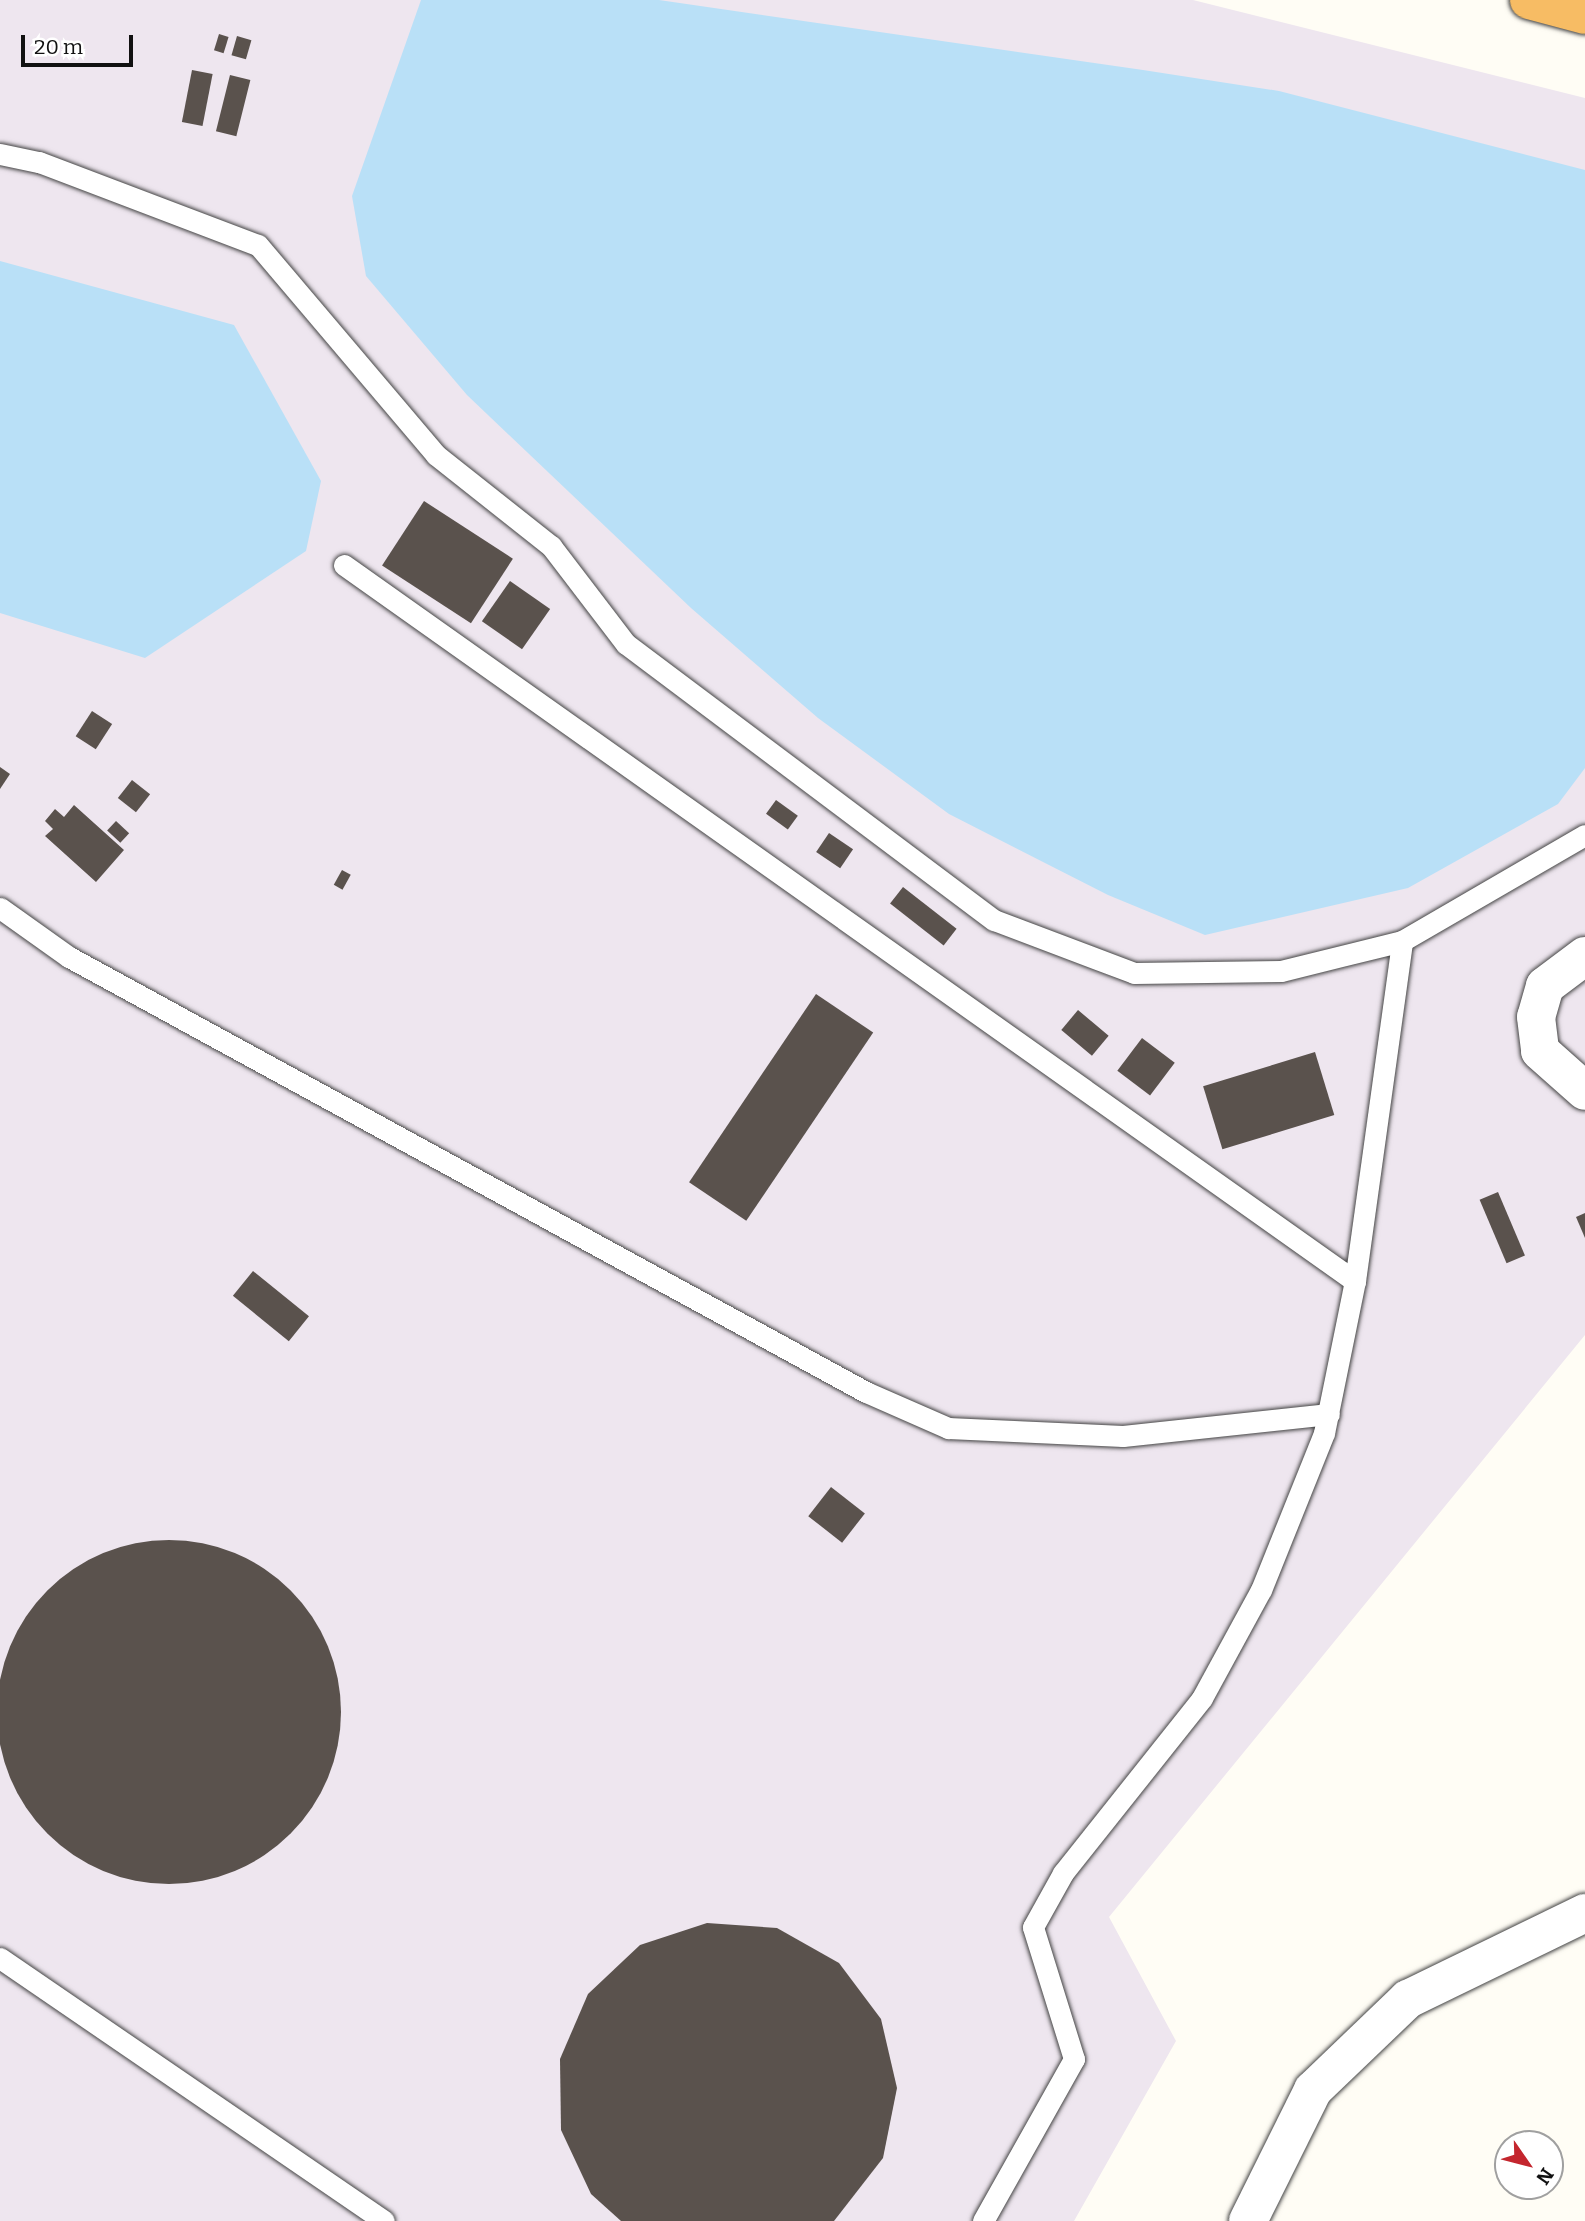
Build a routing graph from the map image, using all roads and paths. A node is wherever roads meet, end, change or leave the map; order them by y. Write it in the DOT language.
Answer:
graph roads {
  1 [pos="1529,0"];
  2 [pos="1585,15"];
  3 [pos="0,154"];
  4 [pos="344,565"];
  5 [pos="1585,835"];
  6 [pos="0,908"];
  7 [pos="1402,941"];
  8 [pos="1585,956"];
  9 [pos="1585,1091"];
  10 [pos="1355,1281"];
  11 [pos="1329,1414"];
  12 [pos="1585,1913"];
  13 [pos="0,1958"];
  14 [pos="384,2221"];
  15 [pos="983,2221"];
  16 [pos="1248,2221"];
  1 -- 2 [label="highway"];
  3 -- 7 [label="lane"];
  4 -- 10 [label="lane"];
  5 -- 7 [label="lane"];
  6 -- 11 [label="lane"];
  7 -- 10 [label="lane"];
  8 -- 9 [label="street"];
  10 -- 11 [label="lane"];
  11 -- 15 [label="lane"];
  12 -- 16 [label="street"];
  13 -- 14 [label="lane"];
}
